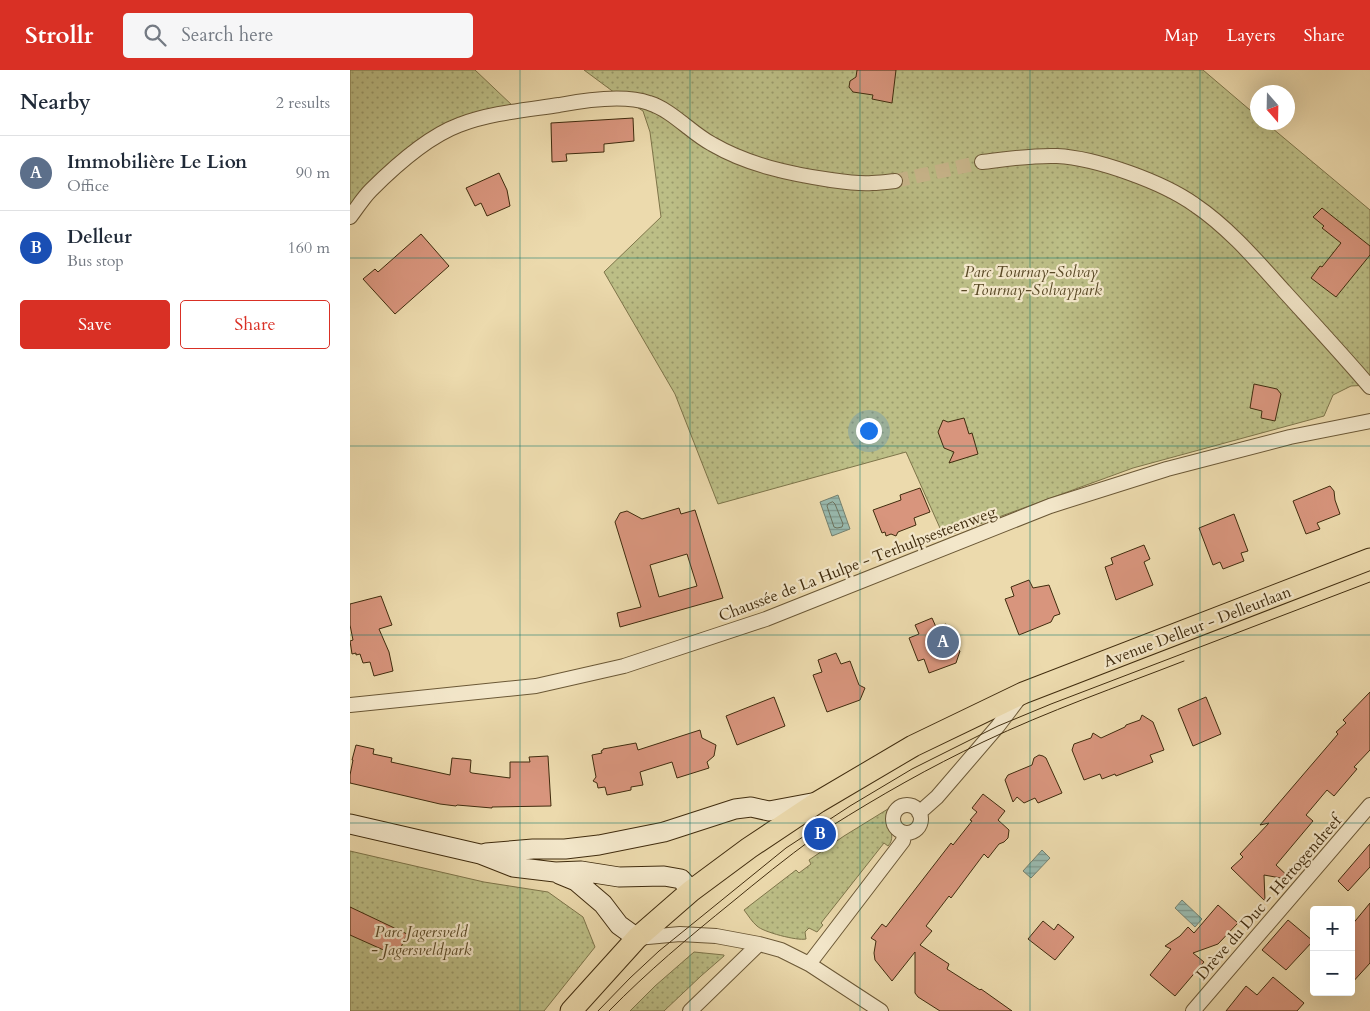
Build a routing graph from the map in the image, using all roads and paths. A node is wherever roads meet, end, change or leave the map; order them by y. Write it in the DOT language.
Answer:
graph roads {
  1 [pos="982,162"];
  2 [pos="895,181"];
  3 [pos="350,216"];
  4 [pos="1370,387"];
  5 [pos="1370,421"];
  6 [pos="1370,559"];
  7 [pos="1023,694"];
  8 [pos="350,705"];
  9 [pos="818,802"];
  10 [pos="1370,805"];
  11 [pos="919,813"];
  12 [pos="350,824"];
  13 [pos="904,833"];
  14 [pos="480,854"];
  15 [pos="555,872"];
  16 [pos="691,891"];
  17 [pos="637,938"];
  18 [pos="759,944"];
  19 [pos="810,964"];
  20 [pos="876,1010"];
  21 [pos="571,1011"];
  22 [pos="690,1011"];
  23 [pos="1193,1011"];
  1 -- 4 [label="street"];
  2 -- 3 [label="street"];
  5 -- 8 [label="street, Chaussée de La Hulpe - Terhulpsesteenweg"];
  6 -- 7 [label="main road, Avenue Delleur - Delleurlaan"];
  7 -- 9 [label="main road, Avenue Delleur - Delleurlaan"];
  7 -- 11 [label="street"];
  9 -- 14 [label="main road"];
  9 -- 16 [label="main road, Avenue Delleur - Delleurlaan"];
  10 -- 23 [label="street, Drève du Duc - Hertogendreef"];
  11 -- 13 [label="street"];
  11 -- 13 [label="street"];
  12 -- 14 [label="main road"];
  13 -- 19 [label="street"];
  14 -- 15 [label="main road"];
  15 -- 16 [label="main road"];
  15 -- 17 [label="main road"];
  16 -- 17 [label="main road, Avenue Delleur - Delleurlaan"];
  17 -- 18 [label="street"];
  17 -- 21 [label="main road, Avenue Delleur - Delleurlaan"];
  18 -- 19 [label="street"];
  18 -- 22 [label="street"];
  19 -- 20 [label="street"];
}
